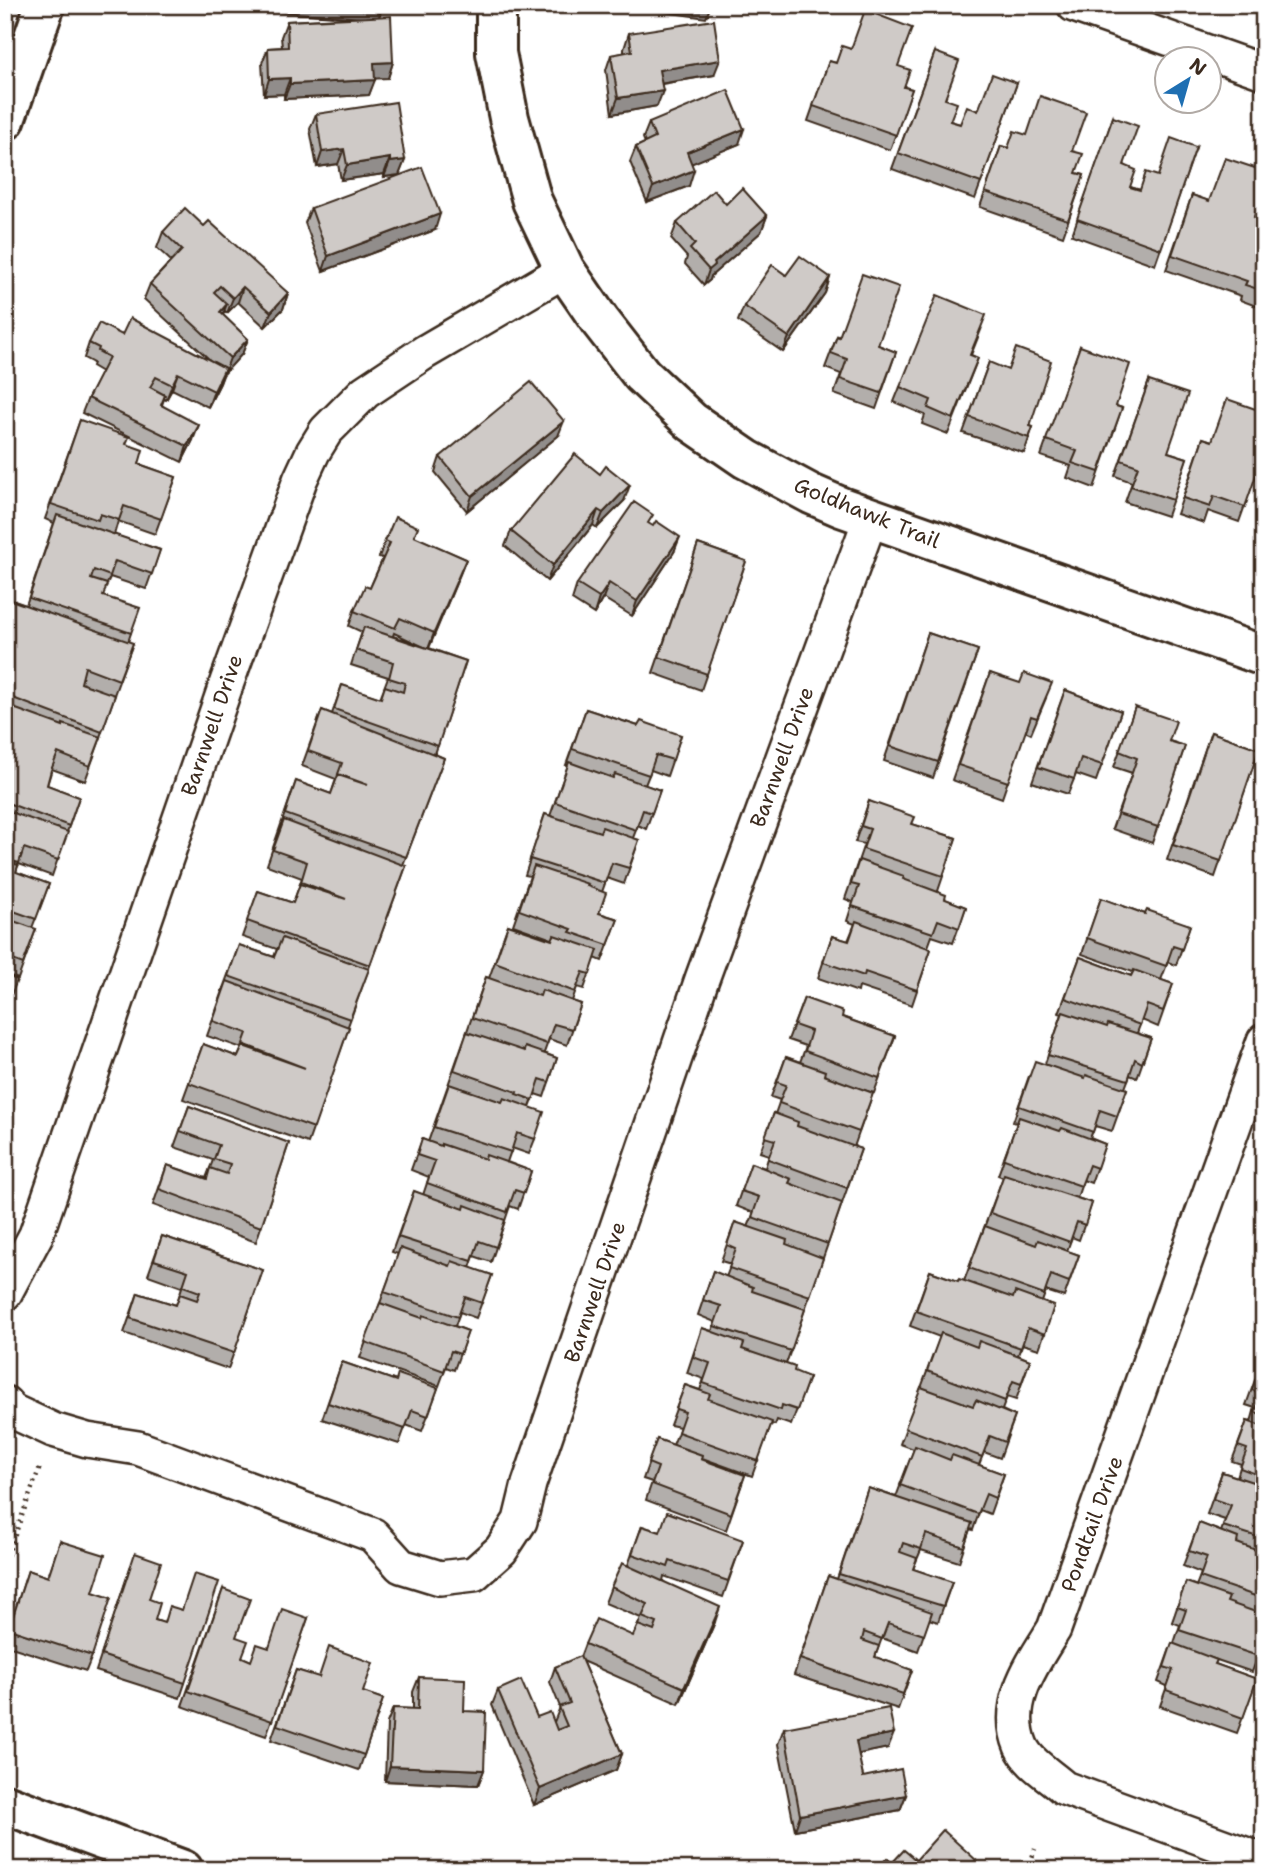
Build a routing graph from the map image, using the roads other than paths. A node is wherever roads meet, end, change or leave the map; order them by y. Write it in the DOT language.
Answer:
graph roads {
  1 [pos="45,5"];
  2 [pos="496,5"];
  3 [pos="1074,5"];
  4 [pos="1264,72"];
  5 [pos="5,120"];
  6 [pos="565,270"];
  7 [pos="871,517"];
  8 [pos="1264,656"];
  9 [pos="1264,1041"];
  10 [pos="5,1293"];
  11 [pos="5,1403"];
  12 [pos="5,1804"];
  13 [pos="1264,1861"];
  14 [pos="183,1870"];
  1 -- 5 [label="street"];
  2 -- 6 [label="street, Goldhawk Trail"];
  3 -- 4 [label="street"];
  6 -- 7 [label="street, Goldhawk Trail"];
  6 -- 10 [label="street, Barnwell Drive"];
  7 -- 8 [label="street, Goldhawk Trail"];
  7 -- 11 [label="street, Barnwell Drive"];
  9 -- 13 [label="street, Pondtail Drive"];
  12 -- 14 [label="street"];
}
